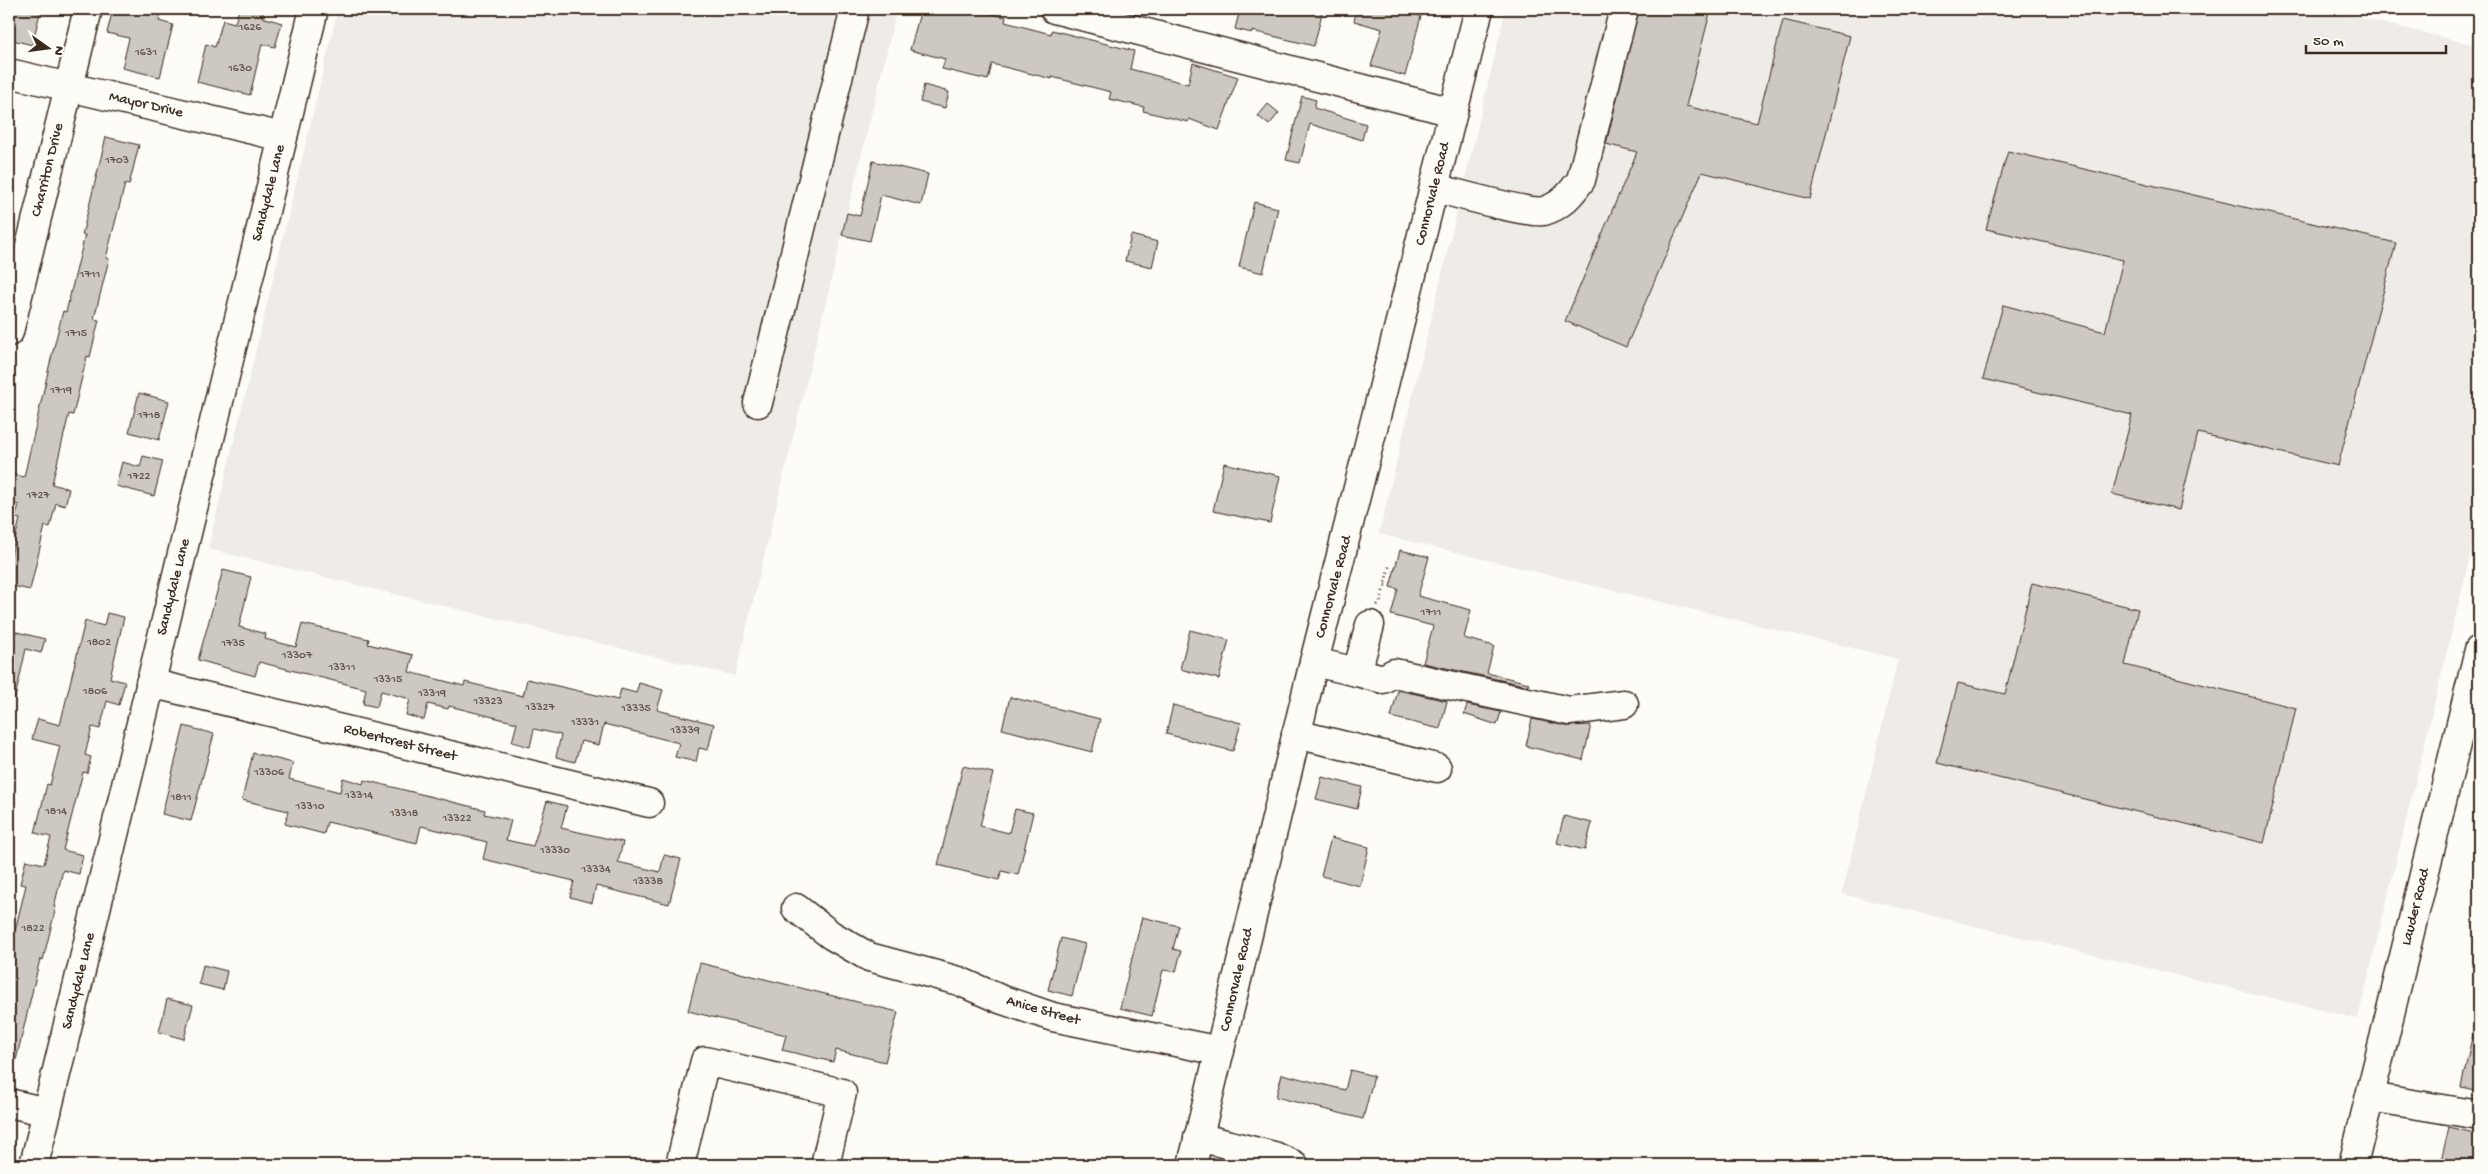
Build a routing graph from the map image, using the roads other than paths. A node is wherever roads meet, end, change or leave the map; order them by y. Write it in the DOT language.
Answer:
graph roads {
  1 [pos="88,9"];
  2 [pos="314,9"];
  3 [pos="856,9"];
  4 [pos="1054,9"];
  5 [pos="1478,9"];
  6 [pos="1624,9"];
  7 [pos="9,73"];
  8 [pos="69,87"];
  9 [pos="1453,112"];
  10 [pos="283,137"];
  11 [pos="1435,188"];
  12 [pos="9,332"];
  13 [pos="758,403"];
  14 [pos="1370,625"];
  15 [pos="2479,650"];
  16 [pos="1314,662"];
  17 [pos="1357,672"];
  18 [pos="150,683"];
  19 [pos="1624,704"];
  20 [pos="1296,734"];
  21 [pos="2469,737"];
  22 [pos="1436,768"];
  23 [pos="649,803"];
  24 [pos="796,908"];
  25 [pos="1220,1051"];
  26 [pos="2370,1098"];
  27 [pos="9,1102"];
  28 [pos="47,1112"];
  29 [pos="2479,1115"];
  30 [pos="1198,1137"];
  31 [pos="34,1165"];
  32 [pos="680,1165"];
  33 [pos="825,1165"];
  34 [pos="1192,1165"];
  35 [pos="1294,1165"];
  36 [pos="2353,1165"];
  1 -- 8 [label="street, Charriton Drive"];
  2 -- 10 [label="street, Sandydale Lane"];
  3 -- 13 [label="street"];
  4 -- 9 [label="street"];
  5 -- 9 [label="street, Connorvale Road"];
  6 -- 11 [label="street"];
  7 -- 8 [label="street, Mayor Drive"];
  8 -- 10 [label="street, Mayor Drive"];
  8 -- 12 [label="street, Charriton Drive"];
  9 -- 11 [label="street, Connorvale Road"];
  10 -- 18 [label="street, Sandydale Lane"];
  11 -- 16 [label="street, Connorvale Road"];
  14 -- 17 [label="street"];
  15 -- 21 [label="street, Lauder Road"];
  16 -- 17 [label="street"];
  16 -- 20 [label="street, Connorvale Road"];
  17 -- 19 [label="street"];
  18 -- 23 [label="street, Robertcrest Street"];
  18 -- 28 [label="street, Sandydale Lane"];
  20 -- 22 [label="street"];
  20 -- 25 [label="street, Connorvale Road"];
  21 -- 26 [label="street, Lauder Road"];
  24 -- 25 [label="street, Anice Street"];
  25 -- 30 [label="street, Connorvale Road"];
  26 -- 29 [label="street"];
  26 -- 36 [label="street, Lauder Road"];
  27 -- 28 [label="street"];
  28 -- 31 [label="street, Sandydale Lane"];
  30 -- 34 [label="street, Connorvale Road"];
  30 -- 35 [label="street"];
  32 -- 33 [label="street"];
}
